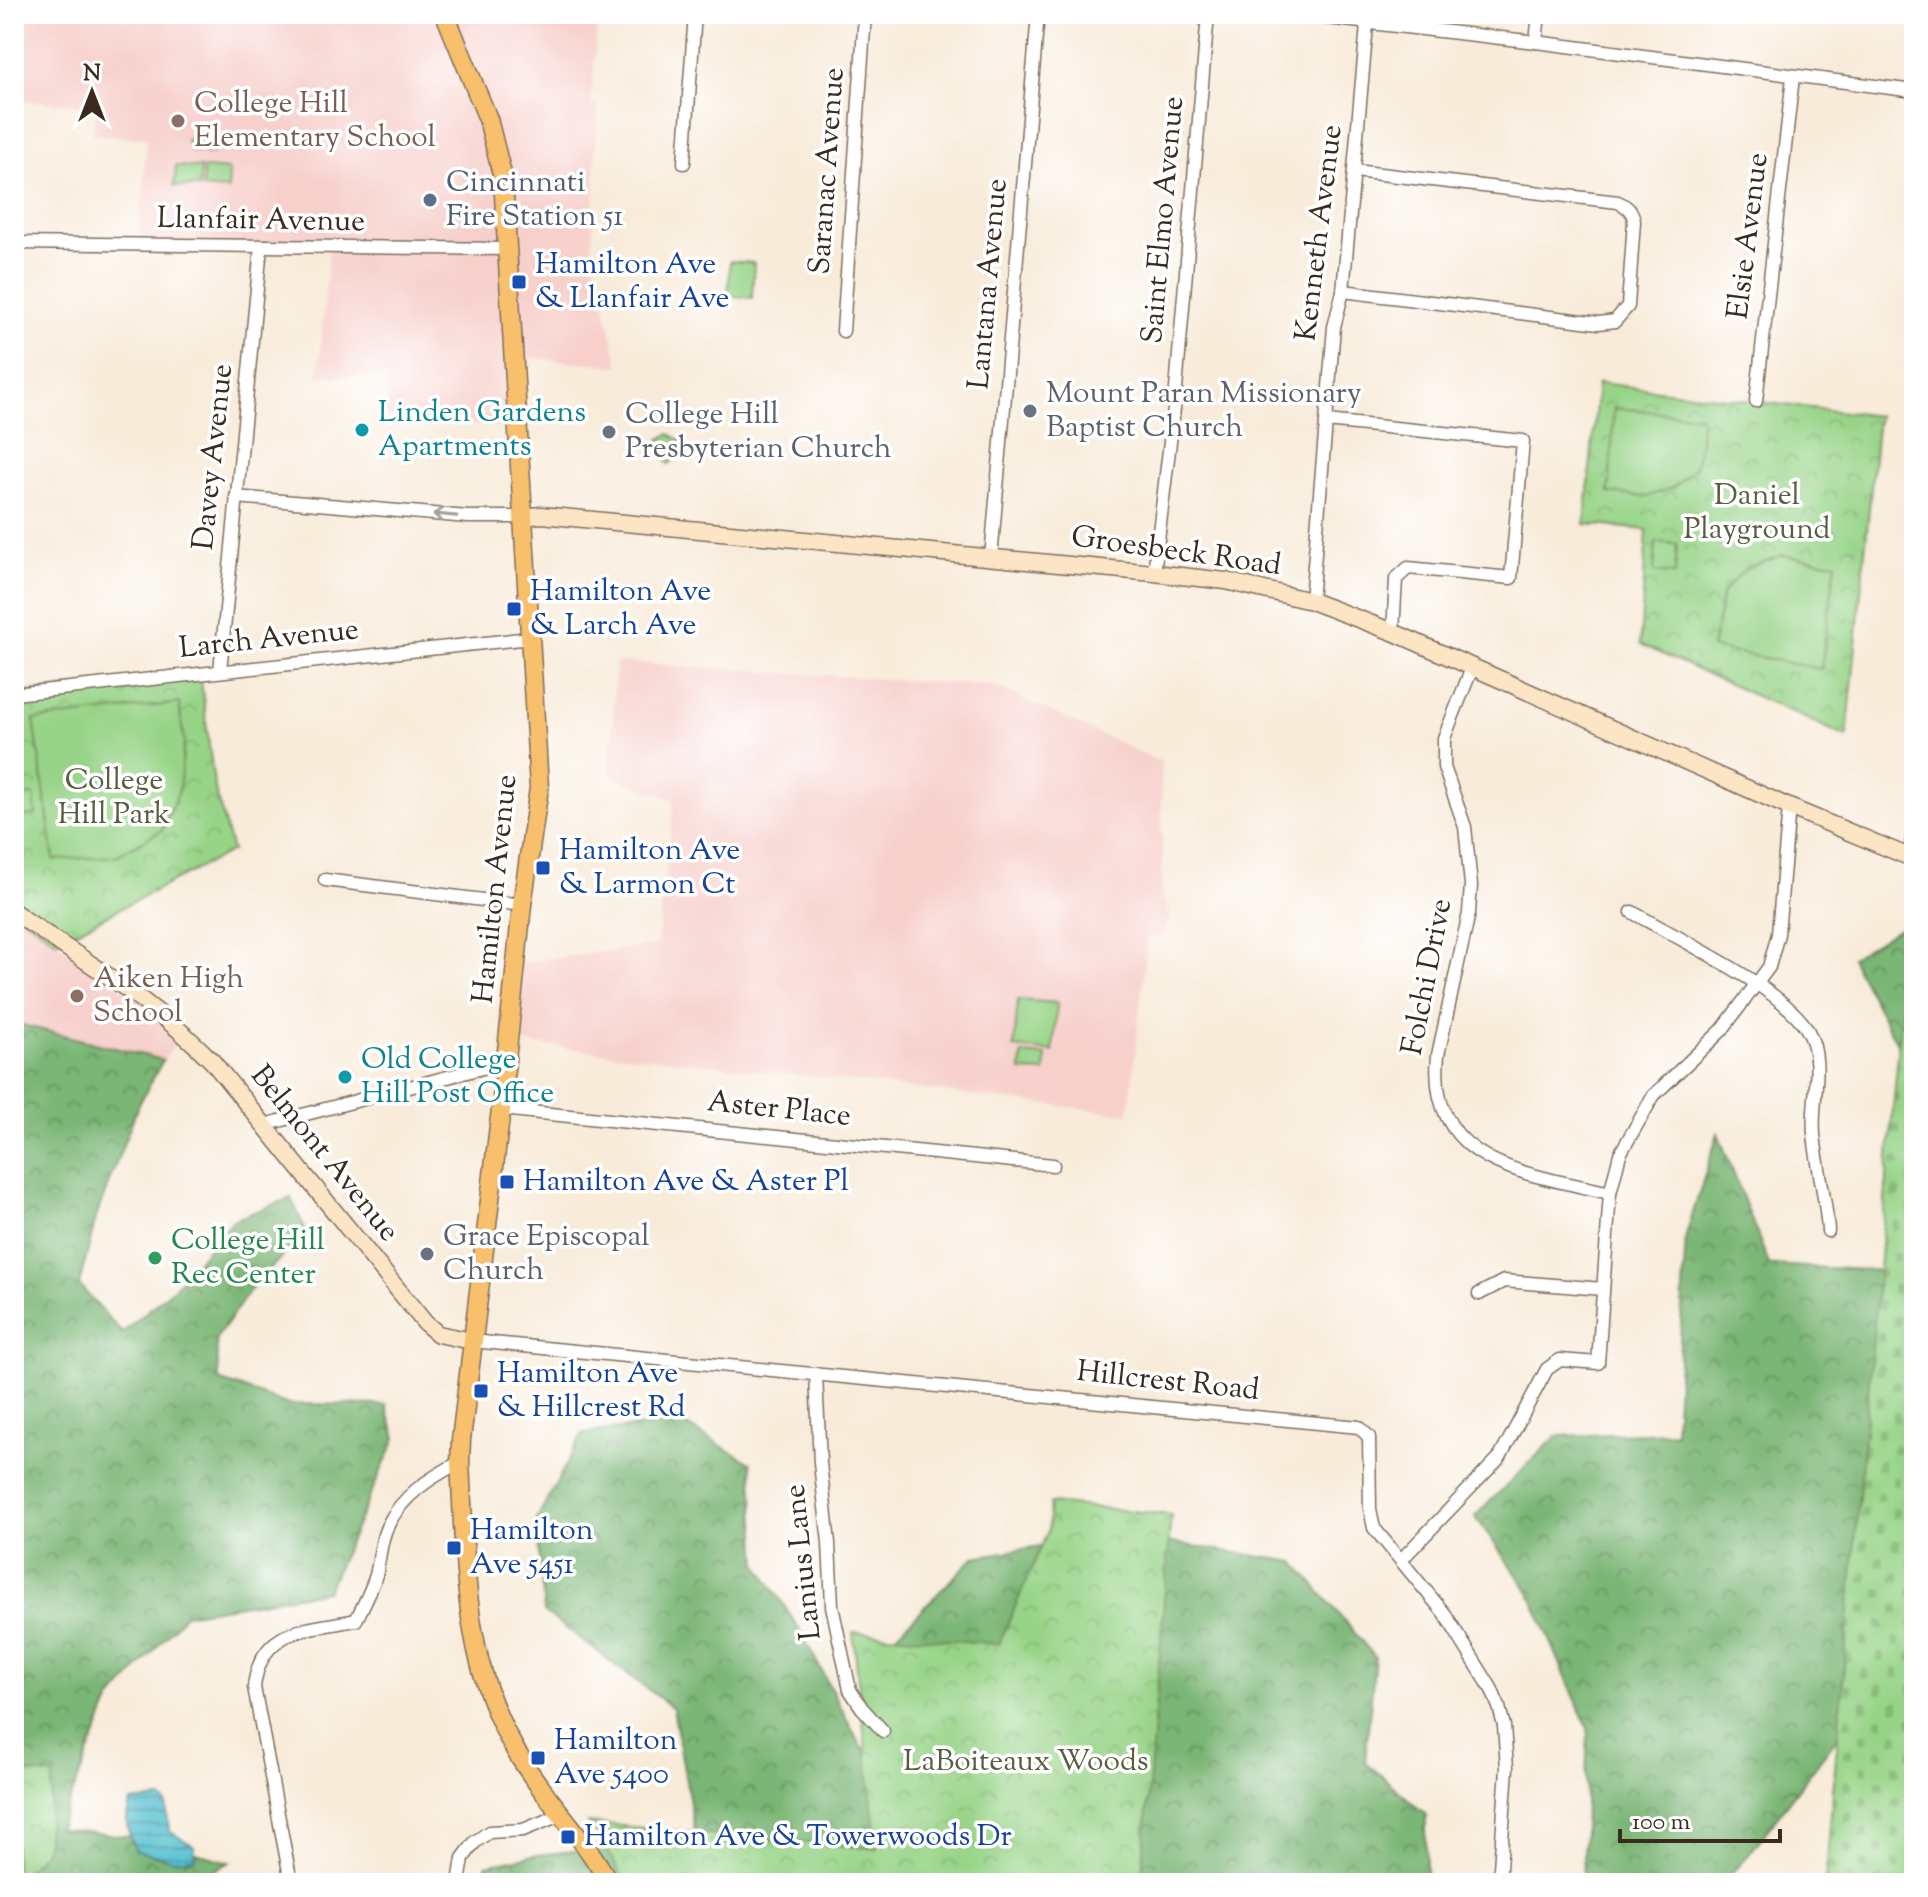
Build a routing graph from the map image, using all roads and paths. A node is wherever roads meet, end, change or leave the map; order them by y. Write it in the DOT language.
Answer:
graph roads {
  1 [pos="445,14"];
  2 [pos="695,14"];
  3 [pos="865,14"];
  4 [pos="1038,14"];
  5 [pos="1208,14"];
  6 [pos="1292,14"];
  7 [pos="1539,14"];
  8 [pos="1367,19"];
  9 [pos="1536,42"];
  10 [pos="1793,77"];
  11 [pos="1914,91"];
  12 [pos="684,163"];
  13 [pos="1355,171"];
  14 [pos="14,243"];
  15 [pos="261,247"];
  16 [pos="508,249"];
  17 [pos="1343,291"];
  18 [pos="843,331"];
  19 [pos="1756,401"];
  20 [pos="1326,421"];
  21 [pos="236,497"];
  22 [pos="522,517"];
  23 [pos="991,558"];
  24 [pos="1154,573"];
  25 [pos="1311,601"];
  26 [pos="1393,632"];
  27 [pos="530,638"];
  28 [pos="1472,668"];
  29 [pos="220,671"];
  30 [pos="14,694"];
  31 [pos="1789,807"];
  32 [pos="1914,820"];
  33 [pos="1912,858"];
  34 [pos="325,880"];
  35 [pos="522,905"];
  36 [pos="14,912"];
  37 [pos="1632,912"];
  38 [pos="1757,984"];
  39 [pos="505,1062"];
  40 [pos="501,1109"];
  41 [pos="264,1125"];
  42 [pos="1053,1165"];
  43 [pos="1610,1193"];
  44 [pos="1828,1231"];
  45 [pos="1603,1289"];
  46 [pos="1479,1294"];
  47 [pos="472,1341"];
  48 [pos="816,1374"];
  49 [pos="460,1462"];
  50 [pos="1401,1560"];
  51 [pos="883,1731"];
  52 [pos="560,1815"];
  53 [pos="281,1883"];
  54 [pos="459,1883"];
  55 [pos="609,1883"];
  56 [pos="1499,1883"];
  1 -- 16 [label="main road, Hamilton Avenue"];
  2 -- 12 [label="street"];
  3 -- 18 [label="street, Saranac Avenue"];
  4 -- 23 [label="street, Lantana Avenue"];
  5 -- 24 [label="street, Saint Elmo Avenue"];
  6 -- 8 [label="street"];
  7 -- 9 [label="street"];
  8 -- 9 [label="street"];
  8 -- 13 [label="street, Kenneth Avenue"];
  9 -- 10 [label="street"];
  10 -- 11 [label="street"];
  10 -- 19 [label="street, Elsie Avenue"];
  13 -- 17 [label="street, Kenneth Avenue"];
  13 -- 17 [label="street"];
  14 -- 15 [label="street, Llanfair Avenue"];
  15 -- 16 [label="street, Llanfair Avenue"];
  15 -- 21 [label="street, Davey Avenue"];
  16 -- 22 [label="main road, Hamilton Avenue"];
  17 -- 20 [label="street, Kenneth Avenue"];
  20 -- 25 [label="street, Kenneth Avenue"];
  20 -- 26 [label="street"];
  22 -- 21 [label="street, one-way"];
  21 -- 29 [label="street, Davey Avenue"];
  22 -- 23 [label="street, Groesbeck Road"];
  22 -- 27 [label="main road, Hamilton Avenue"];
  23 -- 24 [label="street, Groesbeck Road"];
  24 -- 25 [label="street, Groesbeck Road"];
  25 -- 26 [label="street, Groesbeck Road"];
  26 -- 28 [label="street, Groesbeck Road"];
  27 -- 29 [label="street, Larch Avenue"];
  27 -- 35 [label="main road, Hamilton Avenue"];
  28 -- 31 [label="street, Groesbeck Road"];
  28 -- 43 [label="street, Folchi Drive"];
  29 -- 30 [label="street, Larch Avenue"];
  31 -- 33 [label="street, Groesbeck Road"];
  31 -- 38 [label="street"];
  32 -- 33 [label="street"];
  34 -- 35 [label="street"];
  35 -- 39 [label="main road, Hamilton Avenue"];
  36 -- 41 [label="street, Belmont Avenue"];
  37 -- 38 [label="street"];
  38 -- 43 [label="street"];
  38 -- 44 [label="street"];
  39 -- 40 [label="main road, Hamilton Avenue"];
  39 -- 41 [label="street"];
  40 -- 42 [label="street, Aster Place"];
  40 -- 47 [label="main road, Hamilton Avenue"];
  41 -- 47 [label="street, Belmont Avenue"];
  43 -- 45 [label="street"];
  45 -- 46 [label="street"];
  45 -- 50 [label="street"];
  47 -- 48 [label="street, Hillcrest Road"];
  47 -- 49 [label="main road, Hamilton Avenue"];
  48 -- 50 [label="street, Hillcrest Road"];
  48 -- 51 [label="street, Lanius Lane"];
  49 -- 52 [label="main road, Hamilton Avenue"];
  49 -- 53 [label="street"];
  50 -- 56 [label="street, Hillcrest Road"];
  52 -- 54 [label="street"];
  52 -- 55 [label="main road, Hamilton Avenue"];
}
